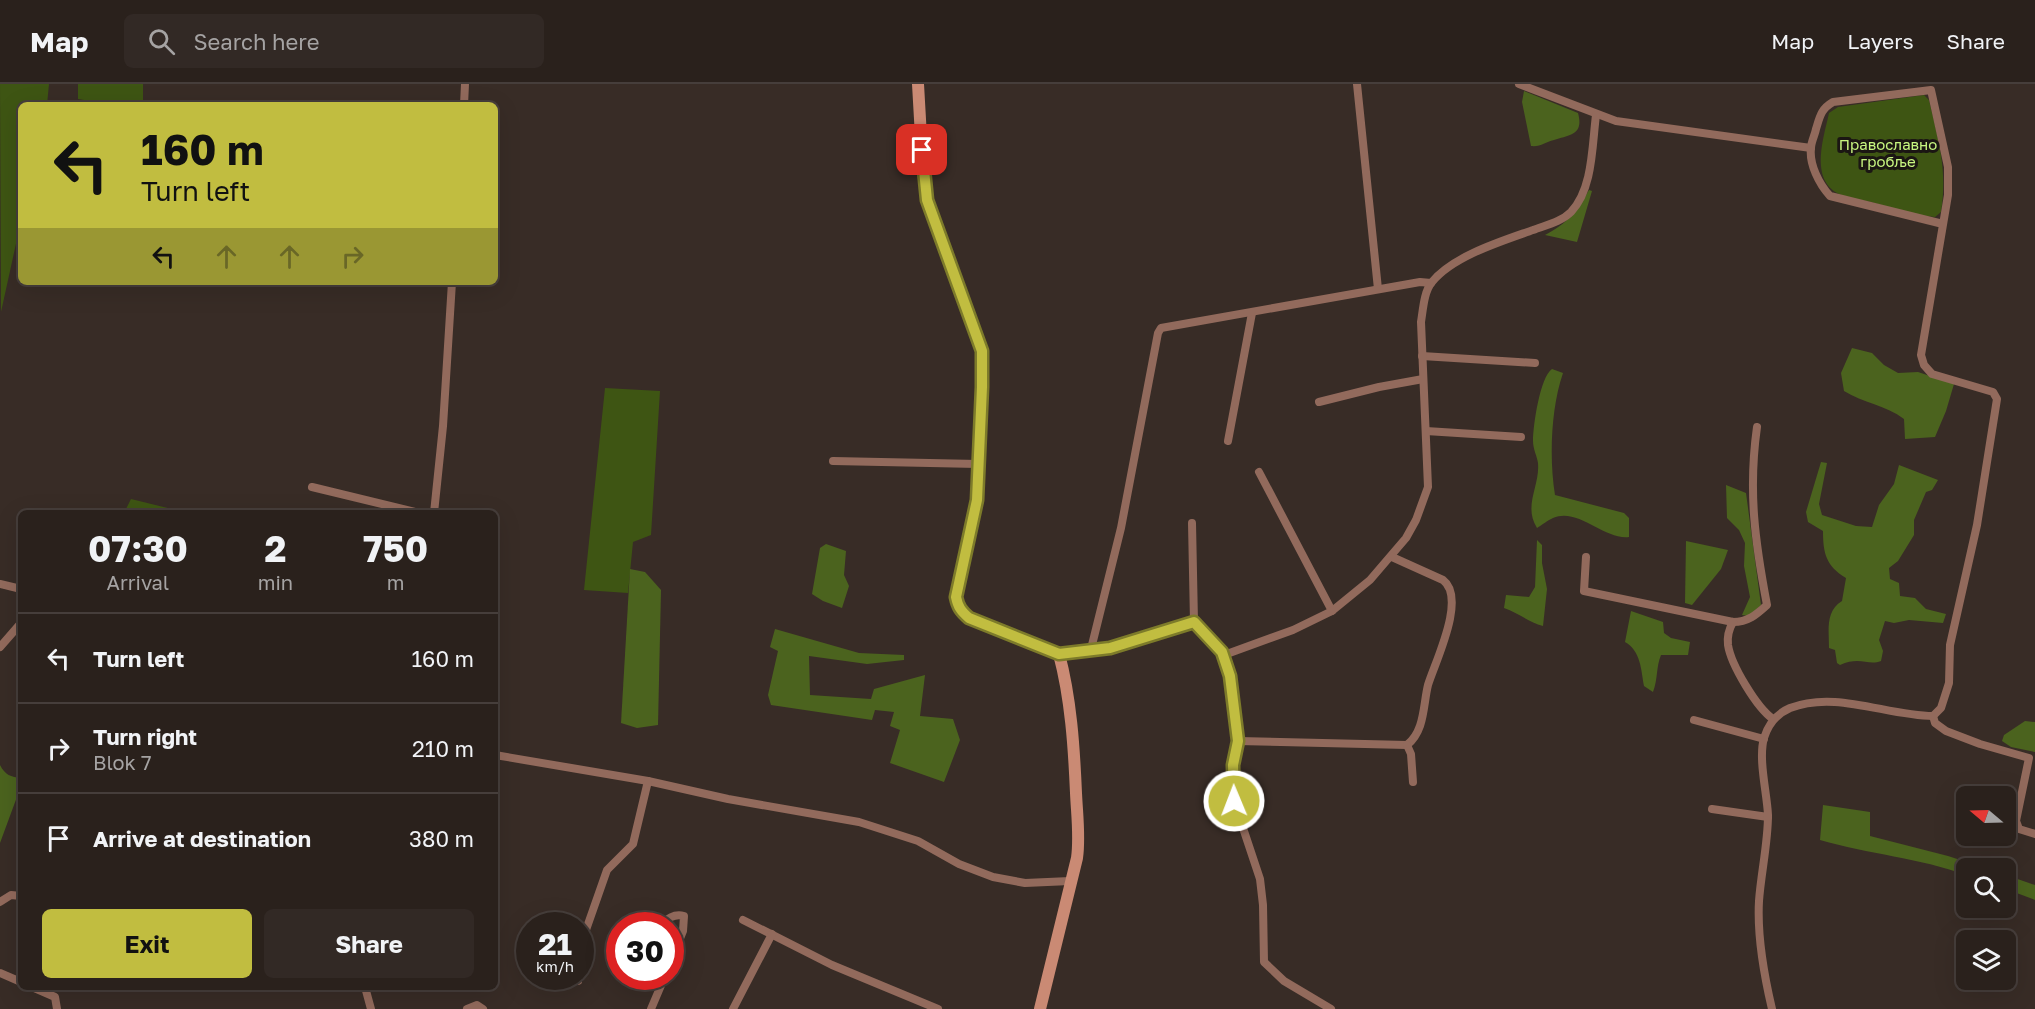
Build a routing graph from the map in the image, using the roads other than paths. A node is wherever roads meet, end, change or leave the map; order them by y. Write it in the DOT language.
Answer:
graph roads {
  1 [pos="465,84"];
  2 [pos="918,84"];
  3 [pos="1357,84"];
  4 [pos="1520,84"];
  5 [pos="464,102"];
  6 [pos="1596,116"];
  7 [pos="1810,148"];
  8 [pos="1943,224"];
  9 [pos="1431,283"];
  10 [pos="452,285"];
  11 [pos="1378,289"];
  12 [pos="1252,313"];
  13 [pos="1422,356"];
  14 [pos="1535,363"];
  15 [pos="1423,379"];
  16 [pos="1319,402"];
  17 [pos="1757,427"];
  18 [pos="1426,431"];
  19 [pos="1521,437"];
  20 [pos="1228,441"];
  21 [pos="833,461"];
  22 [pos="978,464"];
  23 [pos="1259,472"];
  24 [pos="312,487"];
  25 [pos="407,510"];
  26 [pos="434,510"];
  27 [pos="1192,523"];
  28 [pos="1392,557"];
  29 [pos="1586,557"];
  30 [pos="0,584"];
  31 [pos="18,588"];
  32 [pos="1332,611"];
  33 [pos="1194,622"];
  34 [pos="1732,622"];
  35 [pos="18,626"];
  36 [pos="0,647"];
  37 [pos="1091,650"];
  38 [pos="1059,654"];
  39 [pos="1224,655"];
  40 [pos="1934,716"];
  41 [pos="1773,719"];
  42 [pos="1694,720"];
  43 [pos="1764,739"];
  44 [pos="1238,741"];
  45 [pos="1407,745"];
  46 [pos="498,756"];
  47 [pos="648,781"];
  48 [pos="1413,783"];
  49 [pos="1712,809"];
  50 [pos="1768,817"];
  51 [pos="2035,834"];
  52 [pos="1070,881"];
  53 [pos="18,896"];
  54 [pos="0,902"];
  55 [pos="592,912"];
  56 [pos="743,920"];
  57 [pos="772,934"];
  58 [pos="0,973"];
  59 [pos="18,981"];
  60 [pos="39,990"];
  61 [pos="366,990"];
  62 [pos="659,990"];
  63 [pos="57,1009"];
  64 [pos="371,1009"];
  65 [pos="467,1009"];
  66 [pos="483,1009"];
  67 [pos="651,1009"];
  68 [pos="733,1009"];
  69 [pos="938,1009"];
  70 [pos="1040,1009"];
  71 [pos="1331,1009"];
  72 [pos="1772,1009"];
  1 -- 5 [label="street"];
  2 -- 22 [label="street"];
  3 -- 11 [label="street"];
  4 -- 6 [label="street"];
  6 -- 7 [label="street"];
  6 -- 9 [label="street"];
  7 -- 8 [label="street"];
  7 -- 8 [label="street"];
  8 -- 40 [label="street"];
  9 -- 11 [label="street"];
  9 -- 13 [label="street"];
  10 -- 26 [label="street"];
  11 -- 12 [label="street"];
  12 -- 20 [label="street"];
  12 -- 37 [label="street"];
  13 -- 14 [label="street"];
  13 -- 15 [label="street"];
  15 -- 16 [label="street"];
  15 -- 18 [label="street"];
  17 -- 34 [label="street"];
  18 -- 19 [label="street"];
  18 -- 28 [label="street"];
  21 -- 22 [label="street"];
  22 -- 38 [label="street"];
  23 -- 32 [label="street"];
  24 -- 25 [label="street"];
  27 -- 33 [label="street"];
  28 -- 32 [label="street"];
  28 -- 45 [label="street"];
  29 -- 34 [label="street"];
  30 -- 31 [label="street"];
  32 -- 39 [label="street"];
  33 -- 37 [label="street"];
  33 -- 39 [label="street"];
  34 -- 41 [label="street"];
  35 -- 36 [label="street"];
  37 -- 38 [label="street"];
  38 -- 52 [label="street"];
  39 -- 44 [label="street"];
  40 -- 41 [label="street"];
  40 -- 51 [label="street"];
  41 -- 43 [label="street"];
  42 -- 43 [label="street"];
  43 -- 50 [label="street"];
  44 -- 45 [label="street"];
  44 -- 71 [label="street"];
  45 -- 48 [label="street"];
  46 -- 47 [label="street"];
  47 -- 52 [label="street"];
  47 -- 55 [label="street"];
  49 -- 50 [label="street"];
  50 -- 72 [label="street"];
  52 -- 70 [label="street"];
  53 -- 54 [label="street"];
  56 -- 57 [label="street"];
  57 -- 68 [label="street"];
  57 -- 69 [label="street"];
  58 -- 59 [label="street"];
  60 -- 63 [label="street"];
  61 -- 64 [label="street"];
  62 -- 67 [label="street"];
  65 -- 66 [label="street"];
}
